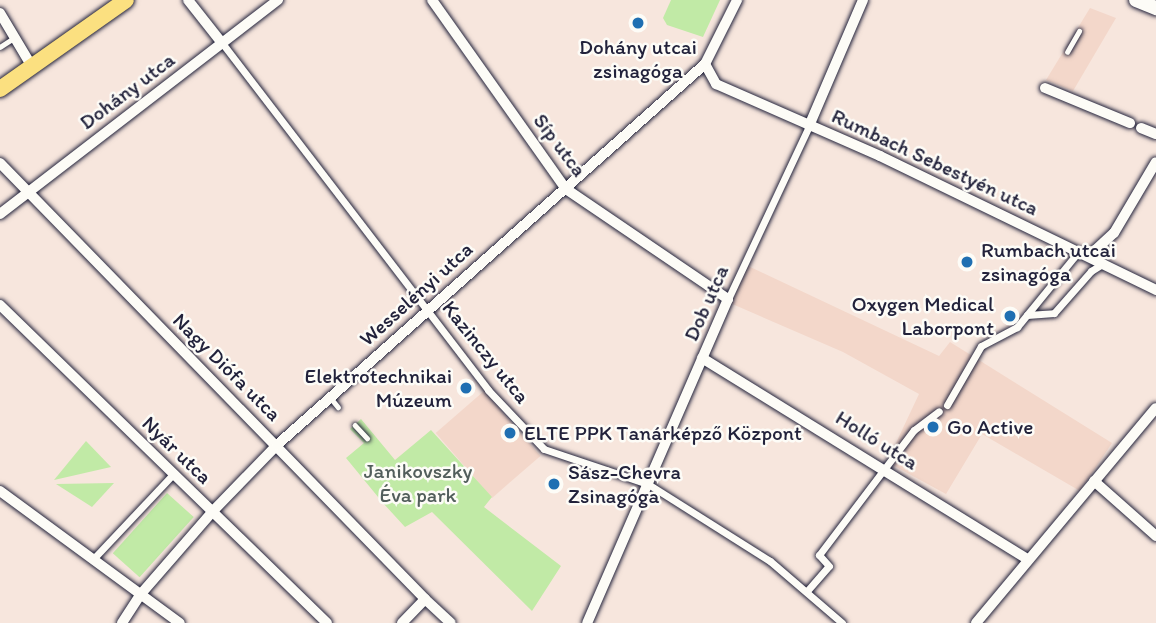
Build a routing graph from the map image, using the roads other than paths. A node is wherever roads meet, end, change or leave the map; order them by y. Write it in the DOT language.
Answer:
graph roads {
  1 [pos="125,0"];
  2 [pos="188,0"];
  3 [pos="278,0"];
  4 [pos="432,0"];
  5 [pos="737,0"];
  6 [pos="863,0"];
  7 [pos="1136,0"];
  8 [pos="1156,8"];
  9 [pos="0,13"];
  10 [pos="1079,31"];
  11 [pos="14,37"];
  12 [pos="222,43"];
  13 [pos="0,47"];
  14 [pos="1067,52"];
  15 [pos="705,64"];
  16 [pos="31,65"];
  17 [pos="1047,85"];
  18 [pos="0,89"];
  19 [pos="1129,123"];
  20 [pos="809,126"];
  21 [pos="1141,128"];
  22 [pos="1156,134"];
  23 [pos="1156,162"];
  24 [pos="0,163"];
  25 [pos="566,188"];
  26 [pos="27,191"];
  27 [pos="0,214"];
  28 [pos="1084,253"];
  29 [pos="1104,263"];
  30 [pos="1156,290"];
  31 [pos="728,299"];
  32 [pos="0,305"];
  33 [pos="427,309"];
  34 [pos="1027,314"];
  35 [pos="702,358"];
  36 [pos="330,397"];
  37 [pos="947,405"];
  38 [pos="338,407"];
  39 [pos="1156,408"];
  40 [pos="939,411"];
  41 [pos="355,425"];
  42 [pos="367,438"];
  43 [pos="277,445"];
  44 [pos="888,469"];
  45 [pos="174,473"];
  46 [pos="1094,481"];
  47 [pos="648,484"];
  48 [pos="0,491"];
  49 [pos="213,510"];
  50 [pos="1156,536"];
  51 [pos="94,558"];
  52 [pos="1028,559"];
  53 [pos="807,591"];
  54 [pos="140,595"];
  55 [pos="425,599"];
  56 [pos="122,623"];
  57 [pos="180,623"];
  58 [pos="327,623"];
  59 [pos="402,623"];
  60 [pos="451,623"];
  61 [pos="587,623"];
  62 [pos="842,623"];
  63 [pos="976,623"];
  1 -- 16 [label="main road"];
  2 -- 12 [label="street, Kazinczy utca"];
  3 -- 12 [label="street, Dohány utca"];
  4 -- 25 [label="street, Síp utca"];
  5 -- 15 [label="street, Wesselényi utca"];
  6 -- 20 [label="street, Dob utca"];
  7 -- 8 [label="main road"];
  9 -- 11 [label="street"];
  10 -- 14 [label="lane"];
  11 -- 13 [label="lane"];
  11 -- 16 [label="street"];
  12 -- 26 [label="street, Dohány utca"];
  12 -- 33 [label="street, Kazinczy utca"];
  15 -- 20 [label="street, Rumbach Sebestyén utca"];
  15 -- 25 [label="street, Wesselényi utca"];
  16 -- 18 [label="main road"];
  17 -- 19 [label="street"];
  20 -- 28 [label="street, Rumbach Sebestyén utca"];
  20 -- 31 [label="street, Dob utca"];
  21 -- 22 [label="street"];
  23 -- 28 [label="street"];
  24 -- 26 [label="street, Nagy Diófa utca"];
  25 -- 31 [label="street, Síp utca"];
  25 -- 33 [label="street, Wesselényi utca"];
  26 -- 27 [label="street, Dohány utca"];
  26 -- 43 [label="street, Nagy Diófa utca"];
  28 -- 29 [label="street, Rumbach Sebestyén utca"];
  28 -- 34 [label="street"];
  29 -- 30 [label="street, Rumbach Sebestyén utca"];
  29 -- 34 [label="street"];
  31 -- 35 [label="street, Dob utca"];
  32 -- 45 [label="street, Nyár utca"];
  33 -- 36 [label="street, Wesselényi utca"];
  33 -- 47 [label="street, Kazinczy utca"];
  34 -- 37 [label="street"];
  35 -- 44 [label="street, Holló utca"];
  35 -- 47 [label="street, Dob utca"];
  36 -- 38 [label="lane"];
  36 -- 43 [label="street, Wesselényi utca"];
  39 -- 46 [label="street"];
  40 -- 44 [label="street"];
  41 -- 42 [label="lane"];
  43 -- 49 [label="street, Wesselényi utca"];
  43 -- 55 [label="street, Nagy Diófa utca"];
  44 -- 52 [label="street, Holló utca"];
  44 -- 53 [label="street"];
  45 -- 49 [label="street, Nyár utca"];
  45 -- 51 [label="street"];
  46 -- 50 [label="street"];
  46 -- 52 [label="street"];
  47 -- 53 [label="street, Kazinczy utca"];
  47 -- 61 [label="street, Dob utca"];
  48 -- 51 [label="street"];
  49 -- 54 [label="street, Wesselényi utca"];
  49 -- 58 [label="street, Nyár utca"];
  51 -- 54 [label="street"];
  52 -- 63 [label="street"];
  53 -- 62 [label="street, Kazinczy utca"];
  54 -- 56 [label="street, Wesselényi utca"];
  54 -- 57 [label="street"];
  55 -- 59 [label="street"];
  55 -- 60 [label="street, Nagy Diófa utca"];
}
